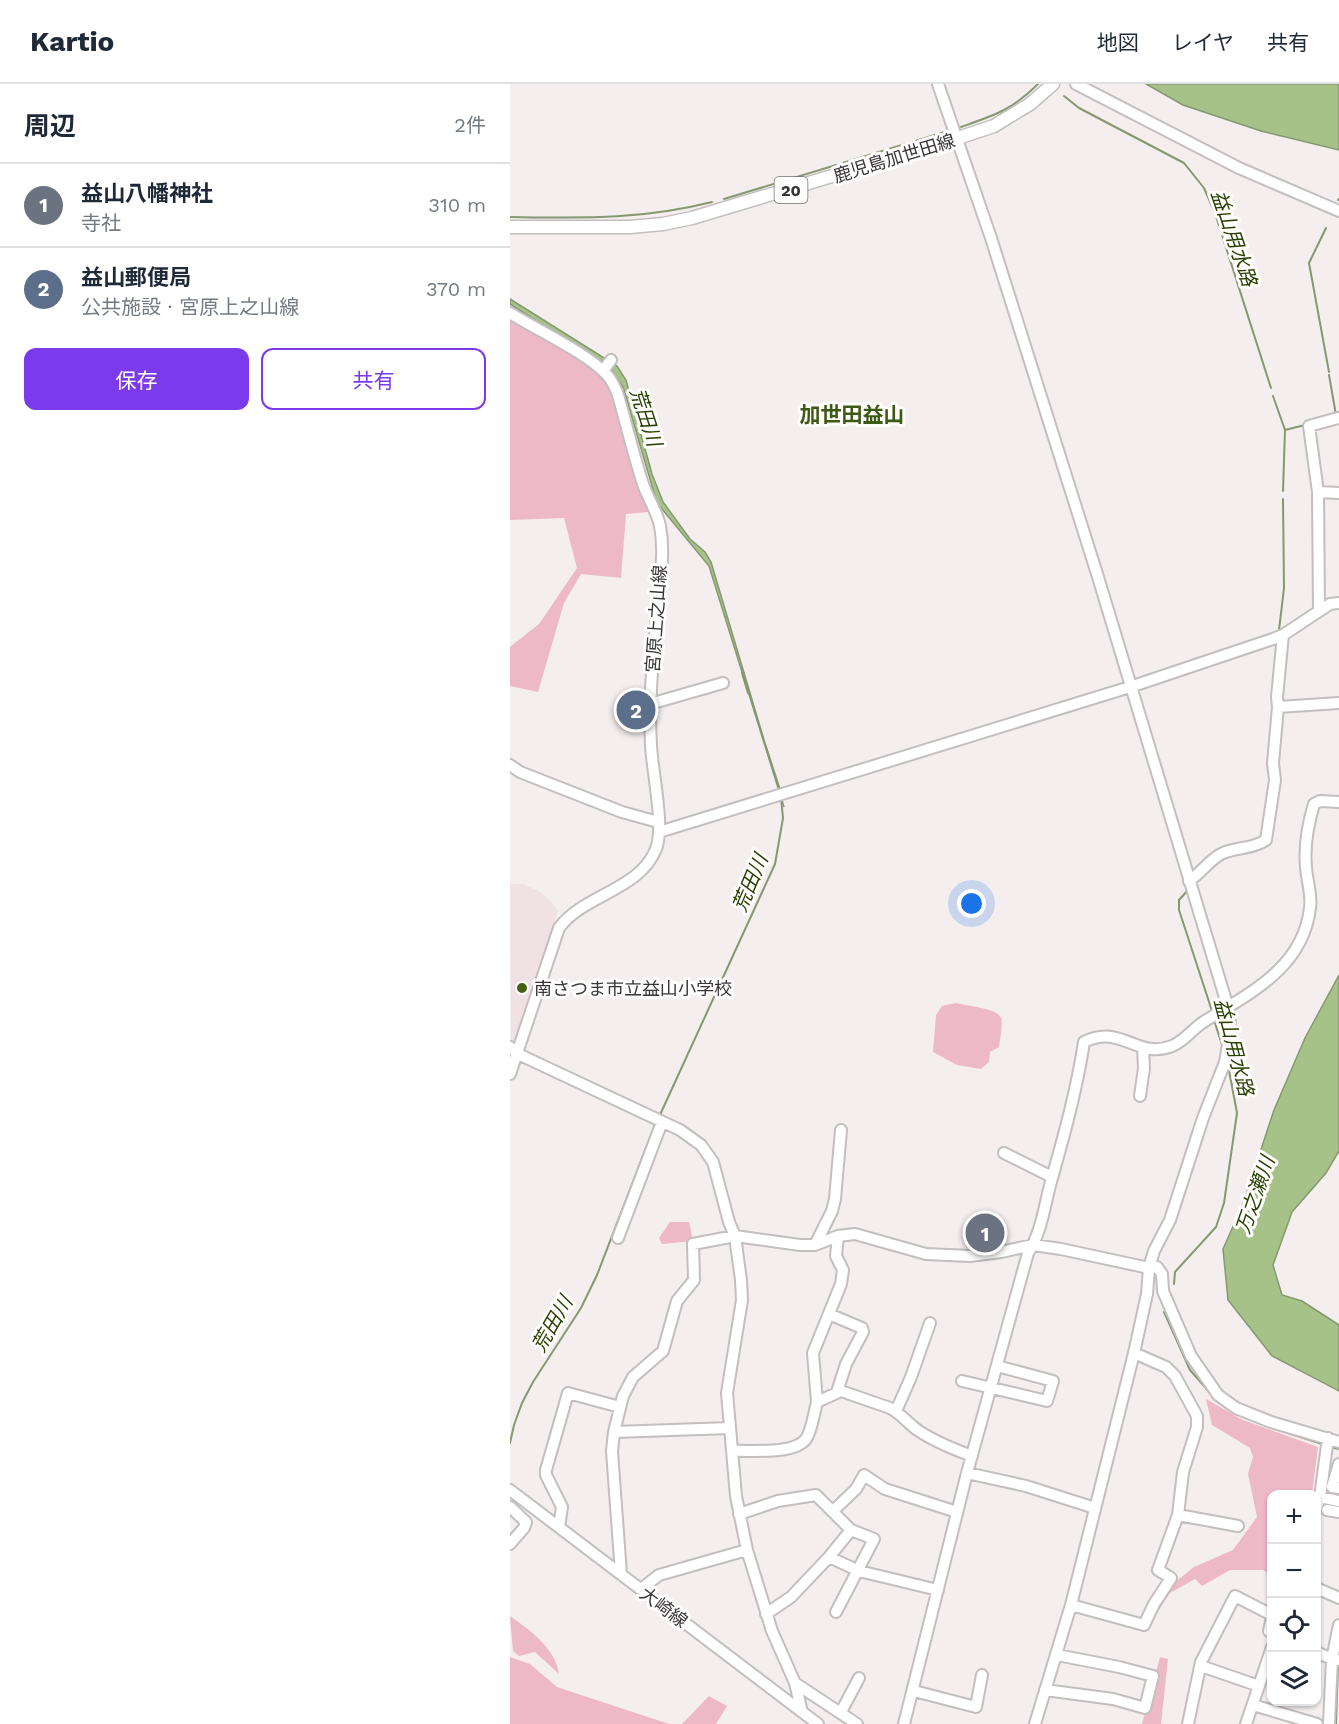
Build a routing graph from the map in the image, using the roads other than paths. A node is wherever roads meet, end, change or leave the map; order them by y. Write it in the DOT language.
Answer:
graph roads {
  1 [pos="938,84"];
  2 [pos="1053,84"];
  3 [pos="1076,84"];
  4 [pos="955,139"];
  5 [pos="1339,211"];
  6 [pos="510,227"];
  7 [pos="510,314"];
  8 [pos="611,360"];
  9 [pos="603,371"];
  10 [pos="1338,418"];
  11 [pos="1318,492"];
  12 [pos="1339,493"];
  13 [pos="1339,603"];
  14 [pos="1319,610"];
  15 [pos="1283,635"];
  16 [pos="723,682"];
  17 [pos="1130,687"];
  18 [pos="1339,703"];
  19 [pos="650,704"];
  20 [pos="1278,707"];
  21 [pos="510,765"];
  22 [pos="1339,802"];
  23 [pos="659,827"];
  24 [pos="1191,885"];
  25 [pos="1228,1008"];
  26 [pos="1143,1048"];
  27 [pos="514,1051"];
  28 [pos="510,1074"];
  29 [pos="1140,1096"];
  30 [pos="657,1120"];
  31 [pos="841,1131"];
  32 [pos="1004,1153"];
  33 [pos="1052,1176"];
  34 [pos="735,1236"];
  35 [pos="838,1236"];
  36 [pos="618,1238"];
  37 [pos="815,1245"];
  38 [pos="1033,1245"];
  39 [pos="1149,1268"];
  40 [pos="829,1314"];
  41 [pos="930,1323"];
  42 [pos="1134,1353"];
  43 [pos="997,1366"];
  44 [pos="962,1381"];
  45 [pos="992,1387"];
  46 [pos="837,1392"];
  47 [pos="817,1402"];
  48 [pos="620,1407"];
  49 [pos="896,1411"];
  50 [pos="730,1428"];
  51 [pos="614,1432"];
  52 [pos="1331,1443"];
  53 [pos="732,1451"];
  54 [pos="972,1456"];
  55 [pos="1339,1464"];
  56 [pos="967,1473"];
  57 [pos="1339,1488"];
  58 [pos="510,1490"];
  59 [pos="1321,1492"];
  60 [pos="1321,1497"];
  61 [pos="1339,1501"];
  62 [pos="510,1507"];
  63 [pos="1095,1508"];
  64 [pos="1322,1510"];
  65 [pos="833,1511"];
  66 [pos="957,1512"];
  67 [pos="1339,1512"];
  68 [pos="738,1514"];
  69 [pos="1178,1515"];
  70 [pos="1238,1526"];
  71 [pos="559,1527"];
  72 [pos="851,1530"];
  73 [pos="510,1544"];
  74 [pos="747,1550"];
  75 [pos="830,1557"];
  76 [pos="859,1571"];
  77 [pos="621,1574"];
  78 [pos="641,1589"];
  79 [pos="939,1590"];
  80 [pos="1321,1590"];
  81 [pos="1339,1598"];
  82 [pos="1071,1605"];
  83 [pos="836,1612"];
  84 [pos="1267,1613"];
  85 [pos="766,1614"];
  86 [pos="1339,1625"];
  87 [pos="1270,1652"];
  88 [pos="1321,1654"];
  89 [pos="1057,1655"];
  90 [pos="1335,1660"];
  91 [pos="1201,1666"];
  92 [pos="982,1675"];
  93 [pos="859,1678"];
  94 [pos="795,1683"];
  95 [pos="1259,1686"];
  96 [pos="1045,1690"];
  97 [pos="914,1691"];
  98 [pos="1252,1705"];
  99 [pos="802,1712"];
  100 [pos="841,1712"];
  101 [pos="818,1724"];
  102 [pos="857,1724"];
  103 [pos="904,1724"];
  104 [pos="1035,1724"];
  105 [pos="1188,1724"];
  106 [pos="1246,1724"];
  107 [pos="1317,1724"];
  108 [pos="1329,1724"];
  1 -- 4 [label="street"];
  2 -- 4 [label="main road, 鹿児島加世田線 / 20"];
  3 -- 5 [label="street"];
  4 -- 6 [label="main road, 鹿児島加世田線 / 20"];
  4 -- 17 [label="street"];
  7 -- 9 [label="street"];
  8 -- 9 [label="street"];
  9 -- 19 [label="street, 宮原上之山線"];
  10 -- 11 [label="street"];
  11 -- 12 [label="street"];
  11 -- 14 [label="street"];
  13 -- 14 [label="street"];
  14 -- 15 [label="street"];
  15 -- 17 [label="street"];
  15 -- 20 [label="street"];
  16 -- 19 [label="street"];
  17 -- 23 [label="street"];
  17 -- 24 [label="street"];
  18 -- 20 [label="street"];
  19 -- 23 [label="street, 宮原上之山線"];
  20 -- 24 [label="street"];
  21 -- 23 [label="street"];
  22 -- 25 [label="street"];
  23 -- 27 [label="street, 宮原上之山線"];
  24 -- 25 [label="street"];
  25 -- 26 [label="street"];
  25 -- 39 [label="street"];
  26 -- 29 [label="street"];
  26 -- 33 [label="street"];
  27 -- 28 [label="street, 宮原上之山線"];
  27 -- 30 [label="street"];
  30 -- 34 [label="street"];
  30 -- 36 [label="street"];
  31 -- 37 [label="street"];
  32 -- 33 [label="street"];
  33 -- 38 [label="street"];
  34 -- 37 [label="street"];
  34 -- 48 [label="street"];
  34 -- 50 [label="street"];
  35 -- 37 [label="street"];
  35 -- 38 [label="street"];
  35 -- 40 [label="street"];
  38 -- 39 [label="street"];
  38 -- 43 [label="street"];
  39 -- 42 [label="street"];
  39 -- 52 [label="street"];
  40 -- 46 [label="street"];
  40 -- 47 [label="street"];
  41 -- 49 [label="street"];
  42 -- 63 [label="street"];
  42 -- 69 [label="street"];
  43 -- 45 [label="street"];
  43 -- 45 [label="street"];
  44 -- 45 [label="street"];
  45 -- 54 [label="street"];
  46 -- 47 [label="street"];
  46 -- 49 [label="street"];
  47 -- 53 [label="street"];
  48 -- 51 [label="street"];
  48 -- 71 [label="street"];
  49 -- 54 [label="street"];
  50 -- 51 [label="street"];
  50 -- 53 [label="street"];
  51 -- 77 [label="street"];
  52 -- 59 [label="street"];
  53 -- 68 [label="street"];
  54 -- 56 [label="street"];
  55 -- 57 [label="street"];
  56 -- 63 [label="street"];
  56 -- 66 [label="street"];
  58 -- 71 [label="street, 大崎線"];
  60 -- 61 [label="street"];
  62 -- 73 [label="street"];
  63 -- 82 [label="street"];
  64 -- 67 [label="street"];
  65 -- 66 [label="street"];
  65 -- 68 [label="street"];
  65 -- 72 [label="street"];
  66 -- 79 [label="street"];
  68 -- 74 [label="street"];
  69 -- 70 [label="street"];
  69 -- 82 [label="street"];
  71 -- 77 [label="street, 大崎線"];
  72 -- 75 [label="street"];
  72 -- 76 [label="street"];
  74 -- 78 [label="street"];
  74 -- 85 [label="street"];
  75 -- 76 [label="street"];
  75 -- 85 [label="street"];
  76 -- 79 [label="street"];
  76 -- 83 [label="street"];
  77 -- 78 [label="street, 大崎線"];
  78 -- 99 [label="street, 大崎線"];
  79 -- 97 [label="street"];
  80 -- 81 [label="street"];
  82 -- 89 [label="street"];
  84 -- 91 [label="street"];
  85 -- 94 [label="street"];
  86 -- 90 [label="street"];
  87 -- 95 [label="street"];
  88 -- 90 [label="street"];
  89 -- 96 [label="street"];
  89 -- 96 [label="street"];
  90 -- 108 [label="street"];
  91 -- 95 [label="street"];
  91 -- 105 [label="street"];
  92 -- 97 [label="street"];
  93 -- 100 [label="street"];
  94 -- 99 [label="street"];
  94 -- 100 [label="street"];
  95 -- 98 [label="street"];
  96 -- 104 [label="street"];
  97 -- 103 [label="street"];
  98 -- 106 [label="street"];
  98 -- 107 [label="street"];
  99 -- 101 [label="street, 大崎線"];
  100 -- 102 [label="street"];
}
